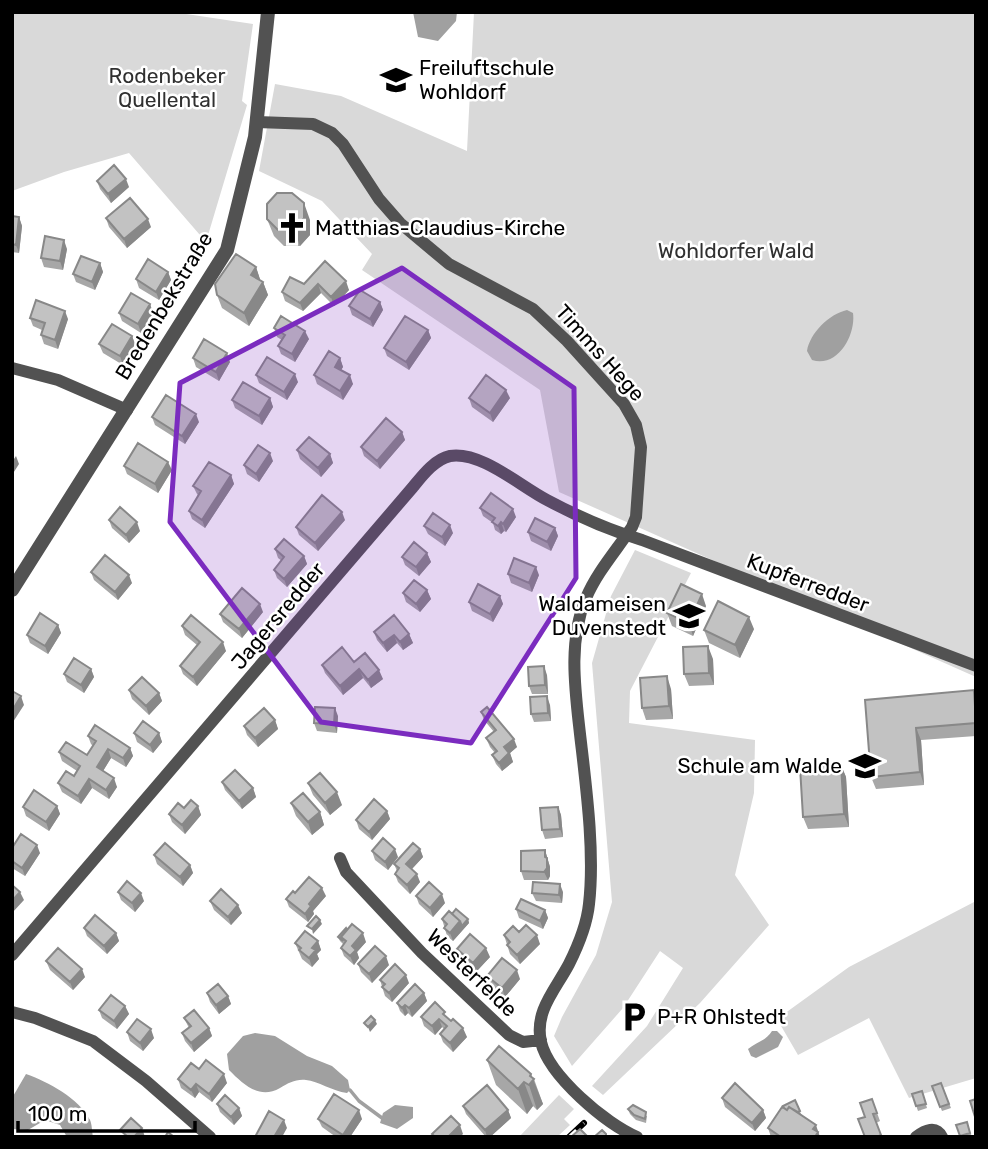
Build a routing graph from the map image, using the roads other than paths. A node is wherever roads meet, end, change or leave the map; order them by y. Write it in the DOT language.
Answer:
graph roads {
  1 [pos="266,13"];
  2 [pos="257,122"];
  3 [pos="12,368"];
  4 [pos="127,410"];
  5 [pos="627,535"];
  6 [pos="12,590"];
  7 [pos="976,666"];
  8 [pos="340,858"];
  9 [pos="12,955"];
  10 [pos="12,1012"];
  11 [pos="541,1040"];
  12 [pos="210,1137"];
  13 [pos="637,1137"];
  14 [pos="916,1137"];
  15 [pos="942,1137"];
  1 -- 2 [label="street, Bredenbekstraße"];
  2 -- 4 [label="street, Bredenbekstraße"];
  2 -- 5 [label="street, Timms Hege"];
  3 -- 4 [label="street"];
  4 -- 6 [label="street, Bredenbekstraße"];
  5 -- 7 [label="street, Kupferredder"];
  5 -- 9 [label="street, Jagersredder"];
  5 -- 11 [label="street, Timms Hege"];
  8 -- 11 [label="street, Westerfelde"];
  10 -- 12 [label="street"];
  11 -- 13 [label="street"];
  14 -- 15 [label="street"];
}
